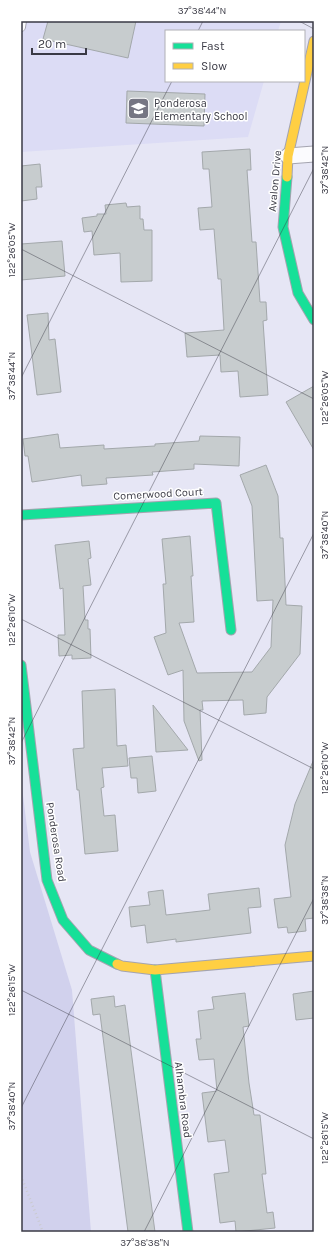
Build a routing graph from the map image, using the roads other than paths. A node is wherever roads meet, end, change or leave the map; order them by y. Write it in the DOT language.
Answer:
graph roads {
  1 [pos="22,21"];
  2 [pos="21,27"];
  3 [pos="314,41"];
  4 [pos="305,81"];
  5 [pos="305,82"];
  6 [pos="314,154"];
  7 [pos="288,156"];
  8 [pos="314,320"];
  9 [pos="21,515"];
  10 [pos="231,630"];
  11 [pos="21,665"];
  12 [pos="314,956"];
  13 [pos="155,970"];
  14 [pos="188,1232"];
  1 -- 2 [label="lane"];
  3 -- 4 [label="street, Avalon Drive"];
  5 -- 7 [label="street, Avalon Drive"];
  6 -- 7 [label="street"];
  7 -- 8 [label="street, Avalon Drive"];
  9 -- 10 [label="street, Comerwood Court"];
  11 -- 13 [label="street, Ponderosa Road"];
  12 -- 13 [label="street, Ponderosa Road"];
  13 -- 14 [label="street, Alhambra Road"];
}
